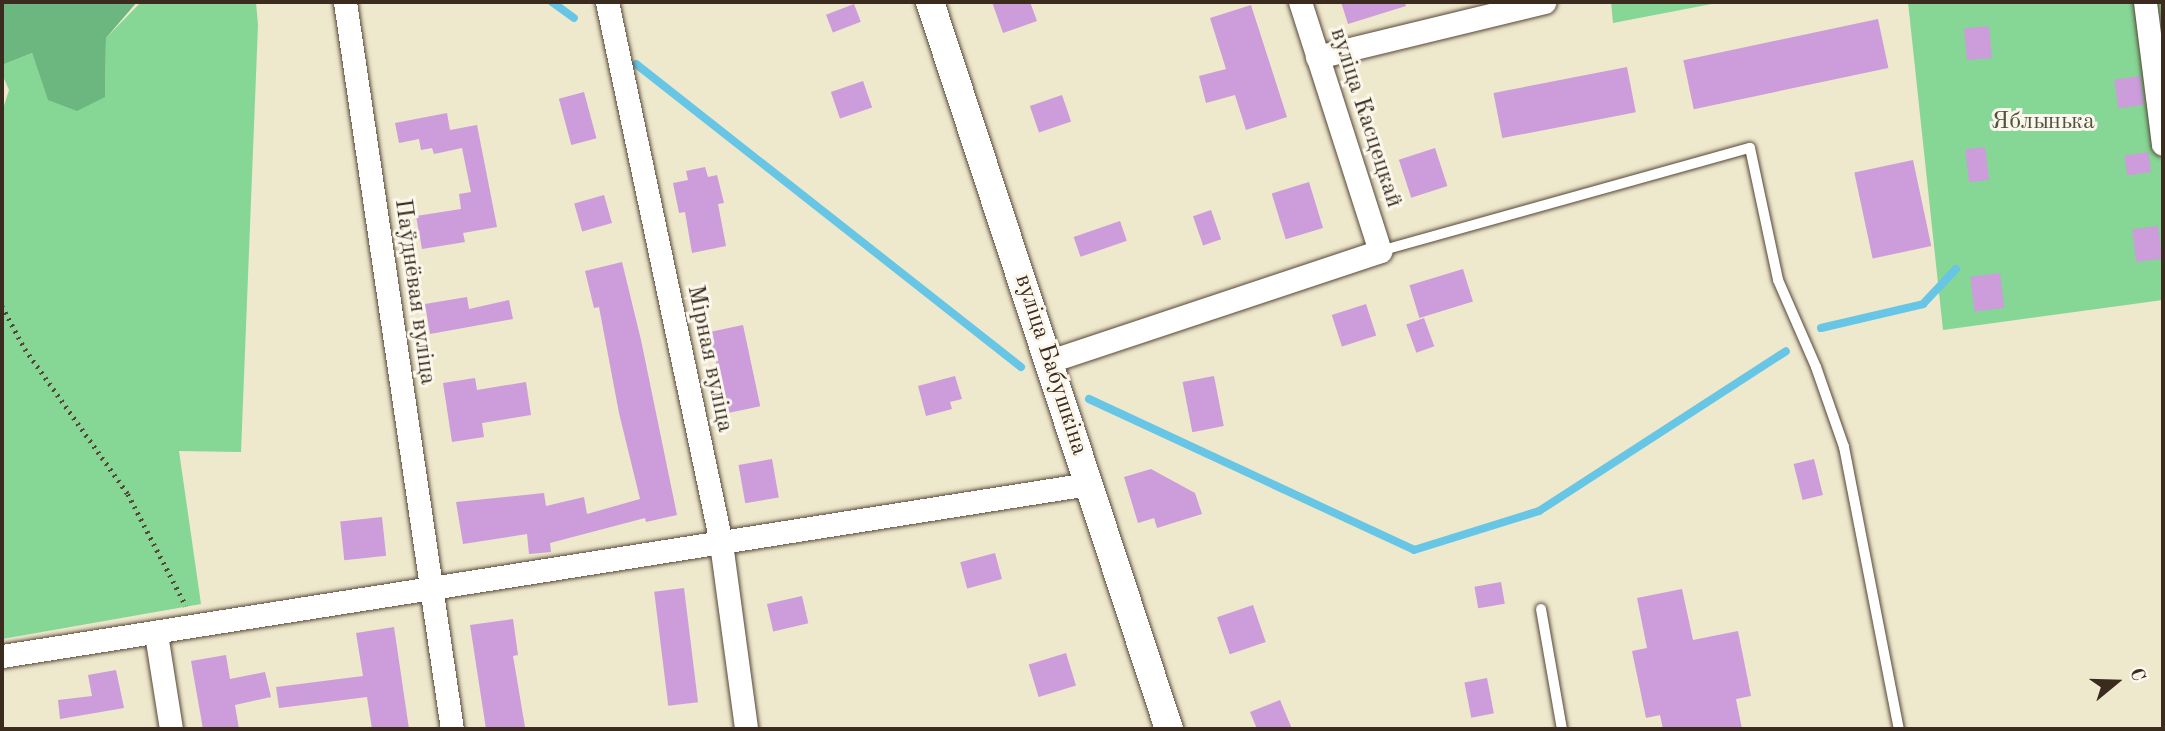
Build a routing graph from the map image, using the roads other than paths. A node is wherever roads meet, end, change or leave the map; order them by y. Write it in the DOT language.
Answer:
graph roads {
  1 [pos="345,2"];
  2 [pos="607,2"];
  3 [pos="930,2"];
  4 [pos="1300,2"];
  5 [pos="1544,2"];
  6 [pos="2145,2"];
  7 [pos="1317,57"];
  8 [pos="2163,144"];
  9 [pos="1380,251"];
  10 [pos="1050,361"];
  11 [pos="1088,484"];
  12 [pos="720,543"];
  13 [pos="430,590"];
  14 [pos="1541,609"];
  15 [pos="156,634"];
  16 [pos="2,656"];
  17 [pos="171,729"];
  18 [pos="452,729"];
  19 [pos="746,729"];
  20 [pos="1169,729"];
  21 [pos="1562,729"];
  22 [pos="1899,729"];
  1 -- 13 [label="street, Паўднёвая вуліца"];
  2 -- 12 [label="street, Мірная вуліца"];
  3 -- 10 [label="street, вуліца Бабушкіна"];
  4 -- 7 [label="street, вуліца Касцецкай"];
  5 -- 7 [label="street"];
  6 -- 8 [label="street"];
  7 -- 9 [label="street, вуліца Касцецкай"];
  9 -- 10 [label="street"];
  9 -- 22 [label="lane"];
  10 -- 11 [label="street, вуліца Бабушкіна"];
  11 -- 12 [label="street"];
  11 -- 20 [label="street, вуліца Бабушкіна"];
  12 -- 13 [label="street"];
  12 -- 19 [label="street, Мірная вуліца"];
  13 -- 15 [label="street"];
  13 -- 18 [label="street, Паўднёвая вуліца"];
  14 -- 21 [label="lane"];
  15 -- 16 [label="street"];
  15 -- 17 [label="street"];
}
